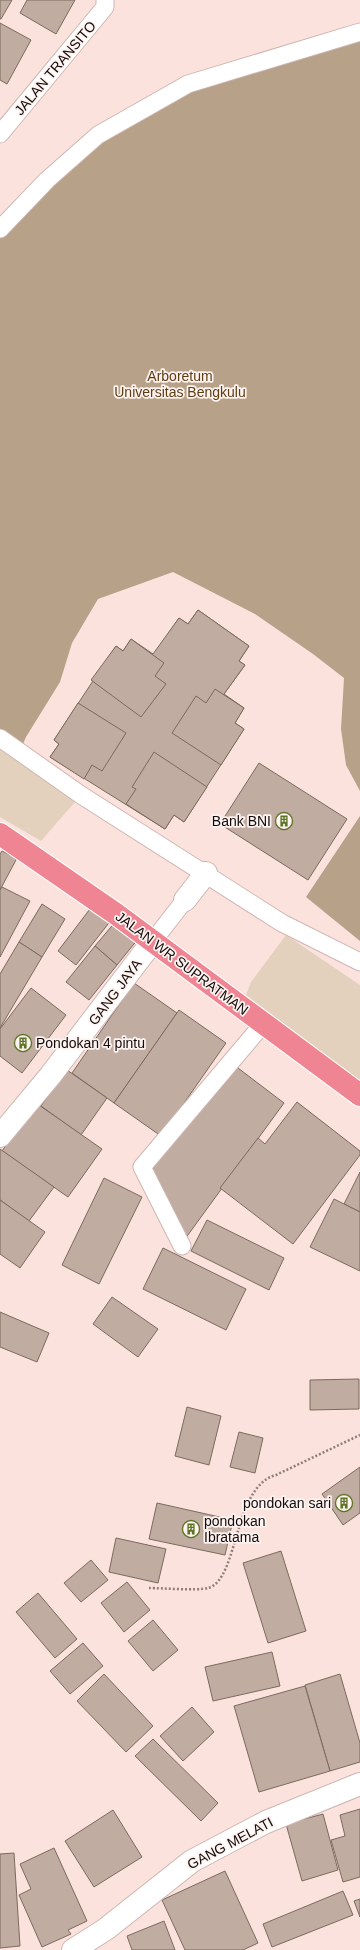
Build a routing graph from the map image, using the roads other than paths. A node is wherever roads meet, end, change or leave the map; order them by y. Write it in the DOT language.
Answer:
graph roads {
  1 [pos="105,0"];
  2 [pos="360,32"];
  3 [pos="0,134"];
  4 [pos="0,229"];
  5 [pos="0,738"];
  6 [pos="0,834"];
  7 [pos="206,873"];
  8 [pos="185,900"];
  9 [pos="153,941"];
  10 [pos="360,962"];
  11 [pos="264,1024"];
  12 [pos="360,1095"];
  13 [pos="0,1136"];
  14 [pos="182,1246"];
  15 [pos="360,1784"];
  16 [pos="73,1950"];
  1 -- 3 [label="lane, JALAN TRANSITO"];
  2 -- 4 [label="lane"];
  5 -- 7 [label="lane"];
  6 -- 9 [label="highway, JALAN WR SUPRATMAN"];
  7 -- 8 [label="street"];
  7 -- 10 [label="lane"];
  8 -- 9 [label="lane"];
  9 -- 11 [label="highway, JALAN WR SUPRATMAN"];
  9 -- 13 [label="street, GANG JAYA"];
  11 -- 12 [label="highway, JALAN WR SUPRATMAN"];
  11 -- 14 [label="lane"];
  15 -- 16 [label="street, GANG MELATI"];
}
